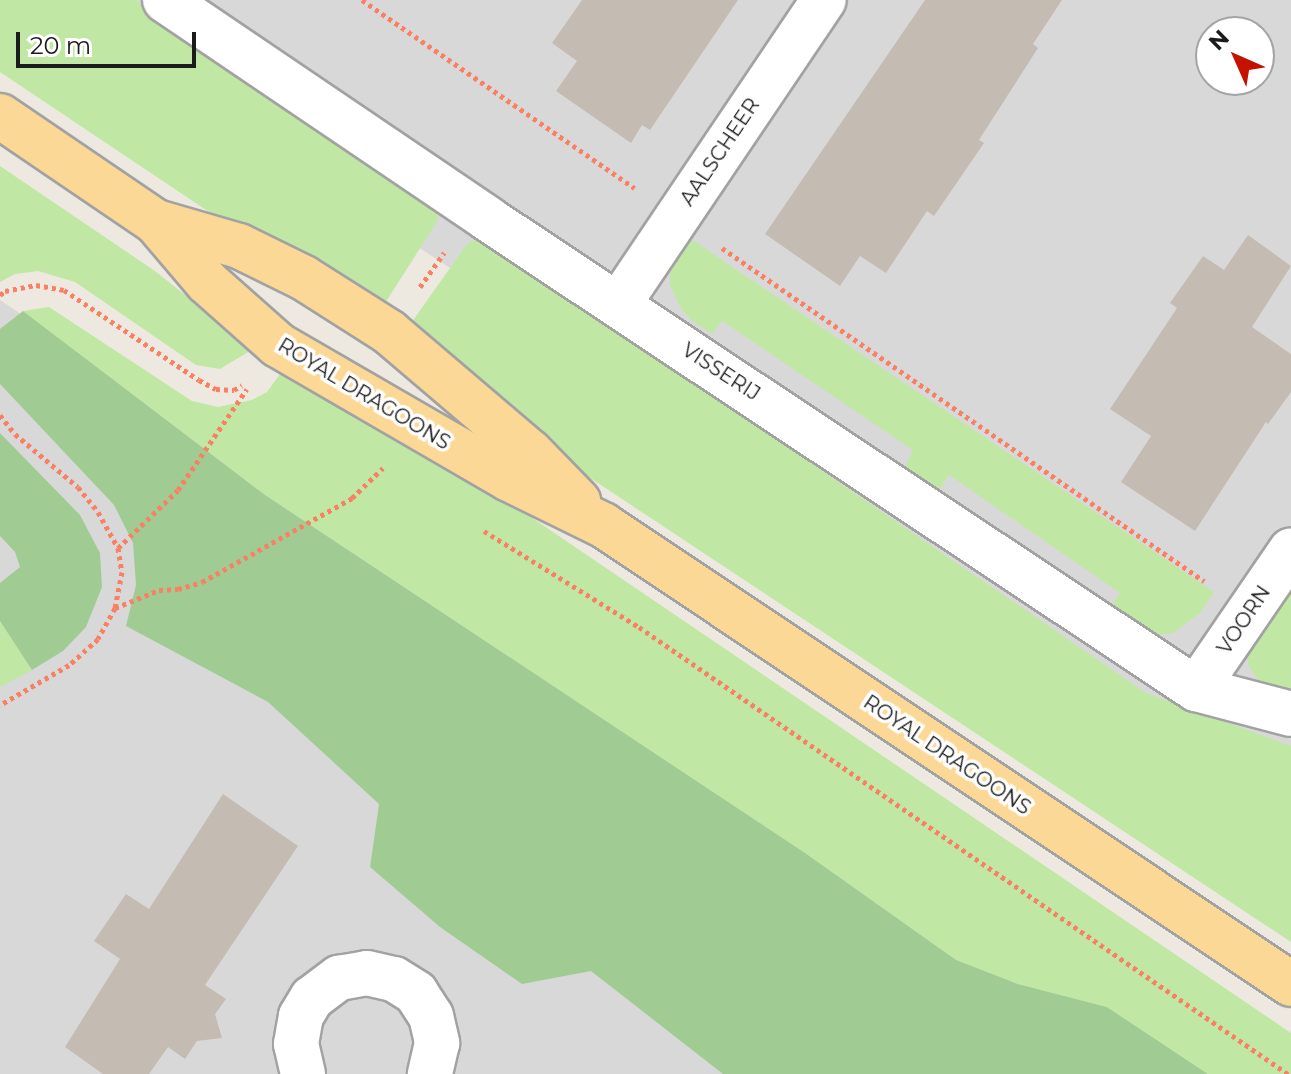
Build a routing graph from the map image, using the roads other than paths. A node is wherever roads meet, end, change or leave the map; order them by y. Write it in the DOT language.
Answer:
graph roads {
  1 [pos="165,0"];
  2 [pos="824,0"];
  3 [pos="0,116"];
  4 [pos="156,222"];
  5 [pos="618,305"];
  6 [pos="603,525"];
  7 [pos="1291,550"];
  8 [pos="1196,689"];
  9 [pos="1291,714"];
  10 [pos="1291,984"];
  11 [pos="303,1074"];
  12 [pos="430,1074"];
  1 -- 5 [label="street, VISSERIJ"];
  2 -- 5 [label="street, AALSCHEER"];
  3 -- 4 [label="main road, ROYAL DRAGOONS"];
  4 -- 6 [label="main road, ROYAL DRAGOONS"];
  4 -- 6 [label="main road, ROYAL DRAGOONS"];
  5 -- 8 [label="street, VISSERIJ"];
  6 -- 10 [label="main road, ROYAL DRAGOONS"];
  7 -- 8 [label="street, VOORN"];
  8 -- 9 [label="street, VISSERIJ"];
  11 -- 12 [label="street"];
}
